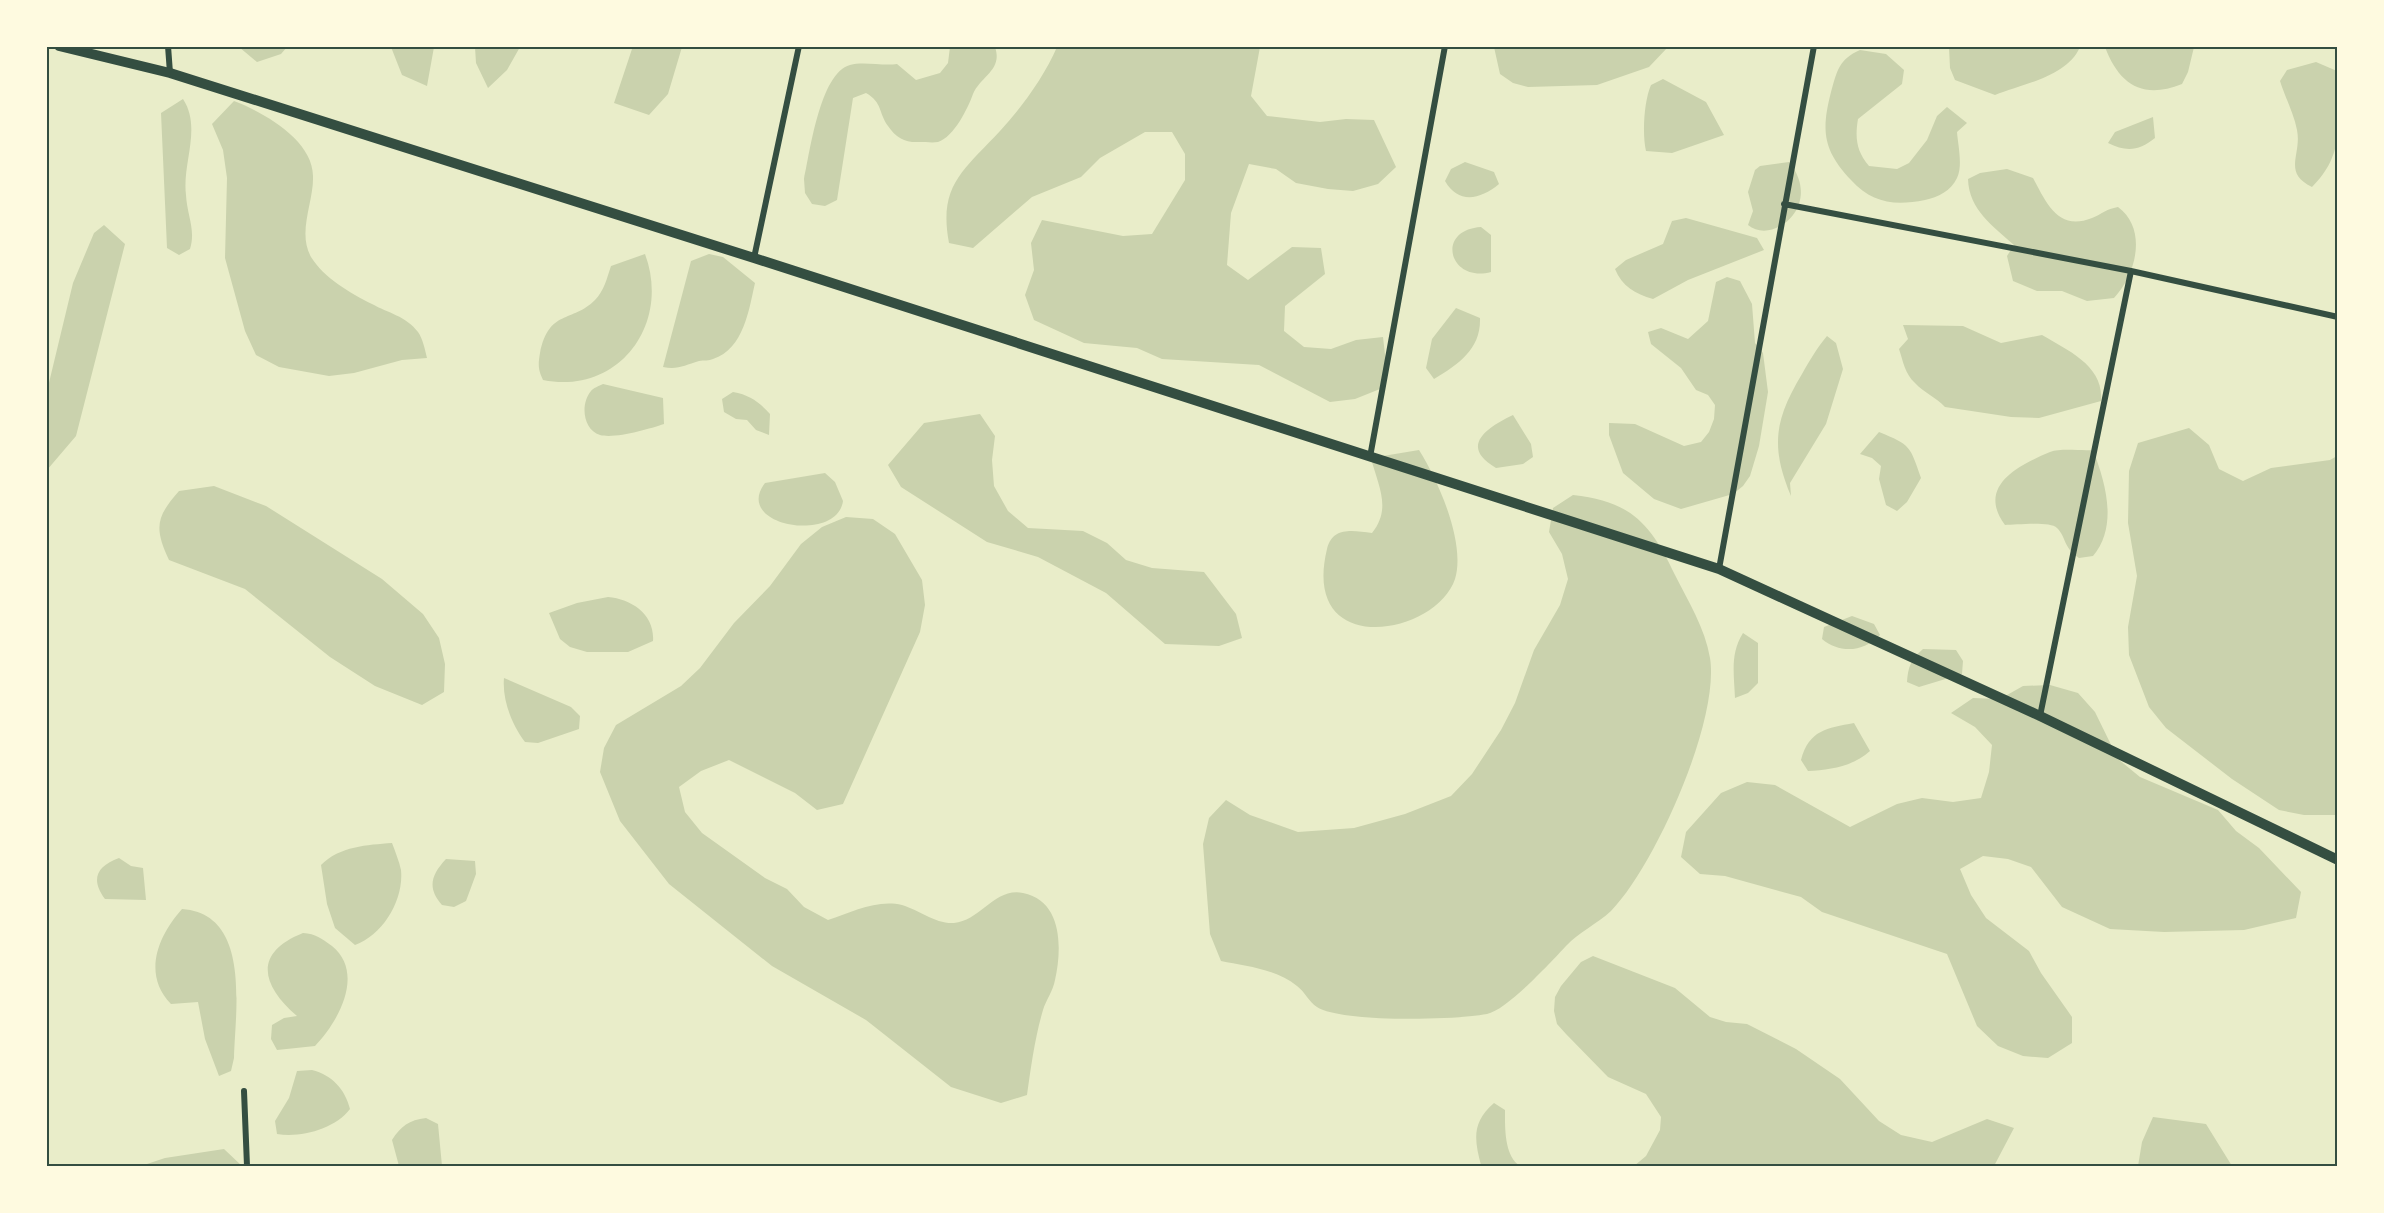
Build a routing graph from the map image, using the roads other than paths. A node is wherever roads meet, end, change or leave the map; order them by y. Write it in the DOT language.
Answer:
graph roads {
  1 [pos="59,46"];
  2 [pos="168,46"];
  3 [pos="799,46"];
  4 [pos="1445,46"];
  5 [pos="1814,46"];
  6 [pos="170,73"];
  7 [pos="1784,204"];
  8 [pos="754,258"];
  9 [pos="2131,271"];
  10 [pos="2337,317"];
  11 [pos="1370,457"];
  12 [pos="1719,569"];
  13 [pos="2040,716"];
  14 [pos="2337,860"];
  15 [pos="244,1090"];
  16 [pos="247,1167"];
  1 -- 6 [label="street"];
  2 -- 6 [label="street"];
  3 -- 8 [label="street"];
  4 -- 11 [label="street"];
  5 -- 7 [label="street"];
  6 -- 8 [label="street"];
  7 -- 9 [label="street"];
  7 -- 12 [label="street"];
  8 -- 11 [label="street"];
  9 -- 10 [label="street"];
  9 -- 13 [label="street"];
  11 -- 12 [label="street"];
  12 -- 13 [label="street"];
  13 -- 14 [label="street"];
  15 -- 16 [label="street"];
}
